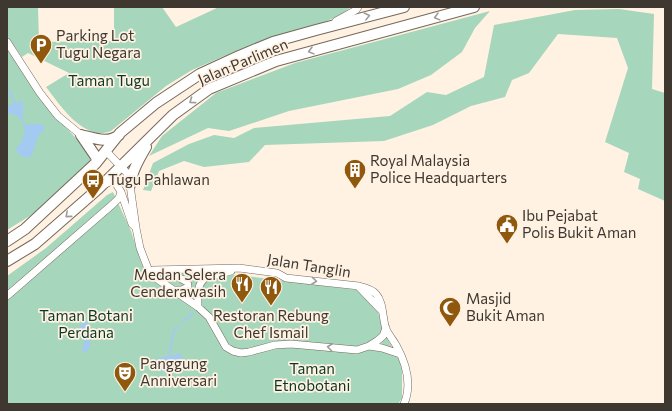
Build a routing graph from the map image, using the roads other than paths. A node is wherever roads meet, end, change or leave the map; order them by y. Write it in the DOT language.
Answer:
graph roads {
  1 [pos="358,7"];
  2 [pos="404,7"];
  3 [pos="474,7"];
  4 [pos="316,30"];
  5 [pos="7,42"];
  6 [pos="120,133"];
  7 [pos="154,133"];
  8 [pos="81,135"];
  9 [pos="106,151"];
  10 [pos="97,161"];
  11 [pos="120,166"];
  12 [pos="130,185"];
  13 [pos="98,189"];
  14 [pos="121,192"];
  15 [pos="113,204"];
  16 [pos="127,209"];
  17 [pos="136,228"];
  18 [pos="7,241"];
  19 [pos="7,261"];
  20 [pos="239,268"];
  21 [pos="150,269"];
  22 [pos="173,290"];
  23 [pos="7,296"];
  24 [pos="198,307"];
  25 [pos="386,328"];
  26 [pos="369,346"];
  27 [pos="400,354"];
  28 [pos="408,395"];
  29 [pos="404,404"];
  30 [pos="409,404"];
  1 -- 4 [label="street"];
  4 -- 2 [label="street, Jalan Parlimen, one-way"];
  3 -- 7 [label="street, Jalan Parlimen, one-way"];
  4 -- 6 [label="street, Jalan Parlimen"];
  5 -- 8 [label="street"];
  6 -- 8 [label="street"];
  6 -- 9 [label="street, Jalan Parlimen"];
  7 -- 11 [label="street, Jalan Parlimen"];
  7 -- 12 [label="street"];
  8 -- 10 [label="street"];
  9 -- 10 [label="street, Jalan Parlimen"];
  9 -- 11 [label="street"];
  10 -- 18 [label="street, Jalan Parlimen"];
  11 -- 12 [label="street"];
  11 -- 13 [label="street, Jalan Parlimen"];
  12 -- 17 [label="street"];
  13 -- 14 [label="street"];
  13 -- 19 [label="street, Jalan Parlimen, one-way"];
  14 -- 15 [label="street"];
  14 -- 16 [label="street"];
  15 -- 16 [label="street"];
  15 -- 23 [label="street"];
  16 -- 17 [label="street"];
  17 -- 21 [label="street"];
  20 -- 21 [label="street, Jalan Tanglin"];
  20 -- 24 [label="street, Jalan Tanglin"];
  20 -- 25 [label="street, Jalan Tanglin, one-way"];
  21 -- 22 [label="street"];
  21 -- 22 [label="street"];
  22 -- 24 [label="street"];
  26 -- 24 [label="street, one-way"];
  25 -- 26 [label="street"];
  25 -- 27 [label="street, Jalan Tanglin"];
  26 -- 27 [label="street"];
  27 -- 28 [label="street, Jalan Tanglin"];
  28 -- 29 [label="street, Jalan Tanglin"];
  28 -- 30 [label="street"];
}
